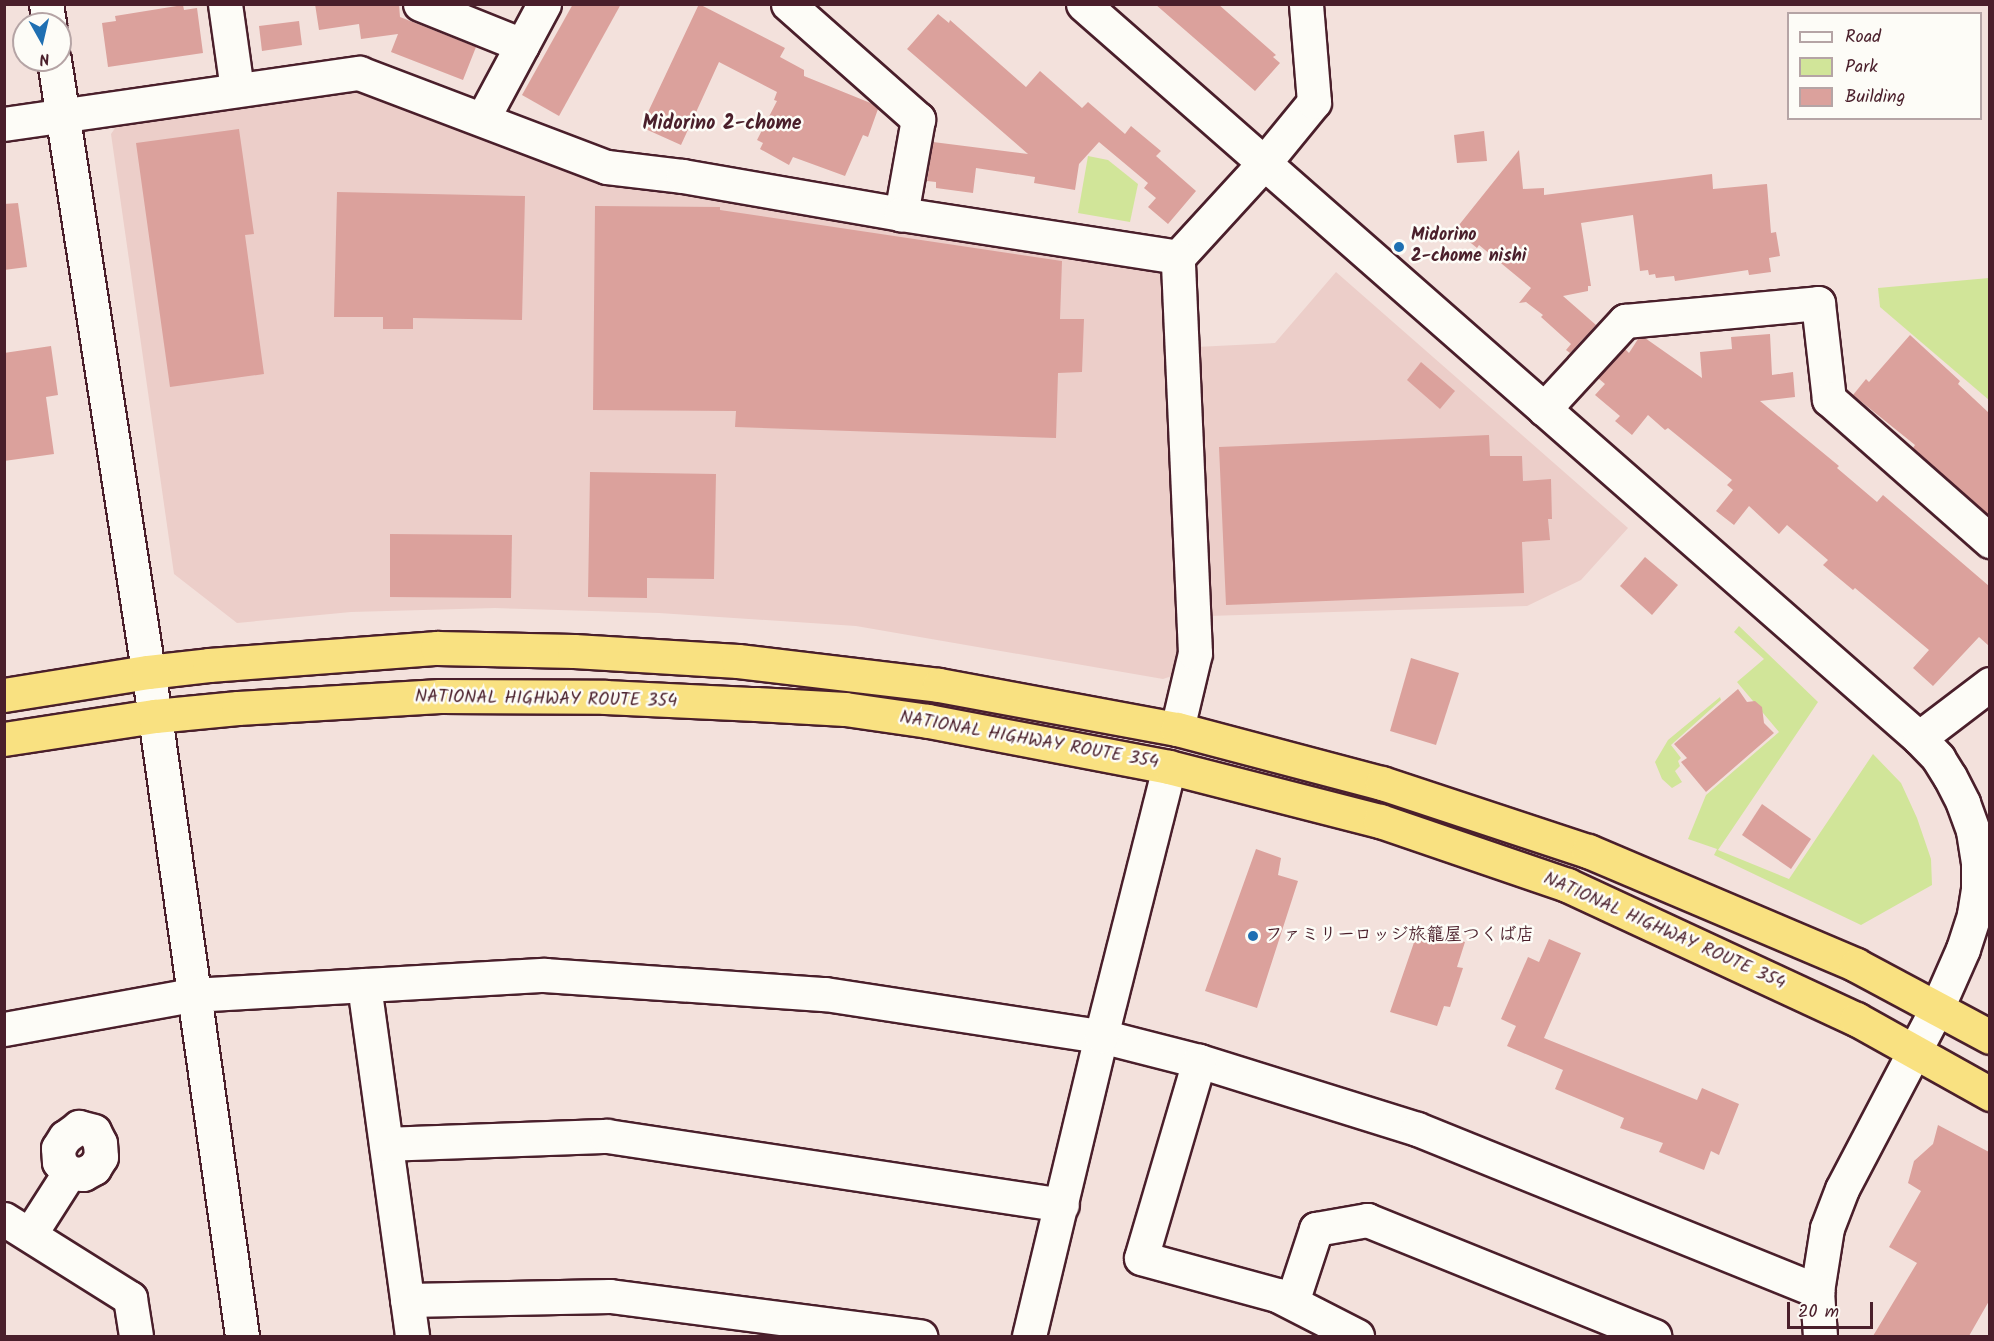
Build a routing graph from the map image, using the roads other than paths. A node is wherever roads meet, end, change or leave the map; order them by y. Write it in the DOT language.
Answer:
graph roads {
  1 [pos="225,4"];
  2 [pos="420,4"];
  3 [pos="544,4"];
  4 [pos="788,4"];
  5 [pos="1083,4"];
  6 [pos="1306,4"];
  7 [pos="522,45"];
  8 [pos="56,72"];
  9 [pos="237,89"];
  10 [pos="63,116"];
  11 [pos="483,118"];
  12 [pos="4,124"];
  13 [pos="1264,163"];
  14 [pos="902,214"];
  15 [pos="1178,257"];
  16 [pos="1544,409"];
  17 [pos="1989,541"];
  18 [pos="148,672"];
  19 [pos="1989,684"];
  20 [pos="4,695"];
  21 [pos="155,716"];
  22 [pos="1177,729"];
  23 [pos="1919,738"];
  24 [pos="4,739"];
  25 [pos="1169,767"];
  26 [pos="364,985"];
  27 [pos="192,995"];
  28 [pos="1937,1008"];
  29 [pos="4,1029"];
  30 [pos="1101,1036"];
  31 [pos="1989,1038"];
  32 [pos="1916,1052"];
  33 [pos="1199,1061"];
  34 [pos="1989,1094"];
  35 [pos="386,1144"];
  36 [pos="69,1173"];
  37 [pos="1062,1204"];
  38 [pos="17,1227"];
  39 [pos="1817,1291"];
  40 [pos="407,1300"];
  41 [pos="1292,1302"];
  42 [pos="1640,1334"];
  43 [pos="136,1336"];
  44 [pos="242,1336"];
  45 [pos="412,1336"];
  46 [pos="920,1336"];
  47 [pos="1029,1336"];
  48 [pos="1357,1336"];
  49 [pos="1820,1336"];
  1 -- 9 [label="street"];
  2 -- 7 [label="street"];
  3 -- 7 [label="street"];
  4 -- 14 [label="street"];
  5 -- 13 [label="street"];
  6 -- 13 [label="street"];
  7 -- 11 [label="street"];
  8 -- 10 [label="street"];
  9 -- 10 [label="street"];
  9 -- 11 [label="street"];
  10 -- 12 [label="street"];
  10 -- 18 [label="street"];
  11 -- 14 [label="street"];
  13 -- 15 [label="street"];
  13 -- 16 [label="street"];
  14 -- 15 [label="street"];
  15 -- 22 [label="street"];
  16 -- 17 [label="street"];
  16 -- 23 [label="street"];
  18 -- 20 [label="highway"];
  18 -- 21 [label="street"];
  18 -- 22 [label="highway"];
  19 -- 23 [label="street"];
  21 -- 24 [label="highway, NATIONAL HIGHWAY ROUTE 354"];
  21 -- 25 [label="highway, NATIONAL HIGHWAY ROUTE 354"];
  21 -- 27 [label="street"];
  22 -- 28 [label="highway"];
  23 -- 28 [label="street"];
  25 -- 30 [label="street"];
  25 -- 32 [label="highway, NATIONAL HIGHWAY ROUTE 354"];
  26 -- 27 [label="street"];
  26 -- 30 [label="street"];
  26 -- 35 [label="street"];
  27 -- 29 [label="street"];
  27 -- 44 [label="street"];
  28 -- 31 [label="highway"];
  28 -- 32 [label="street"];
  30 -- 33 [label="street"];
  30 -- 37 [label="street"];
  32 -- 34 [label="highway, NATIONAL HIGHWAY ROUTE 354"];
  32 -- 39 [label="street"];
  33 -- 39 [label="street"];
  33 -- 41 [label="street"];
  35 -- 37 [label="street"];
  35 -- 40 [label="street"];
  36 -- 38 [label="street"];
  37 -- 47 [label="street"];
  38 -- 43 [label="street"];
  39 -- 49 [label="street"];
  40 -- 45 [label="street"];
  40 -- 46 [label="street"];
  41 -- 42 [label="street"];
  41 -- 48 [label="street"];
}
